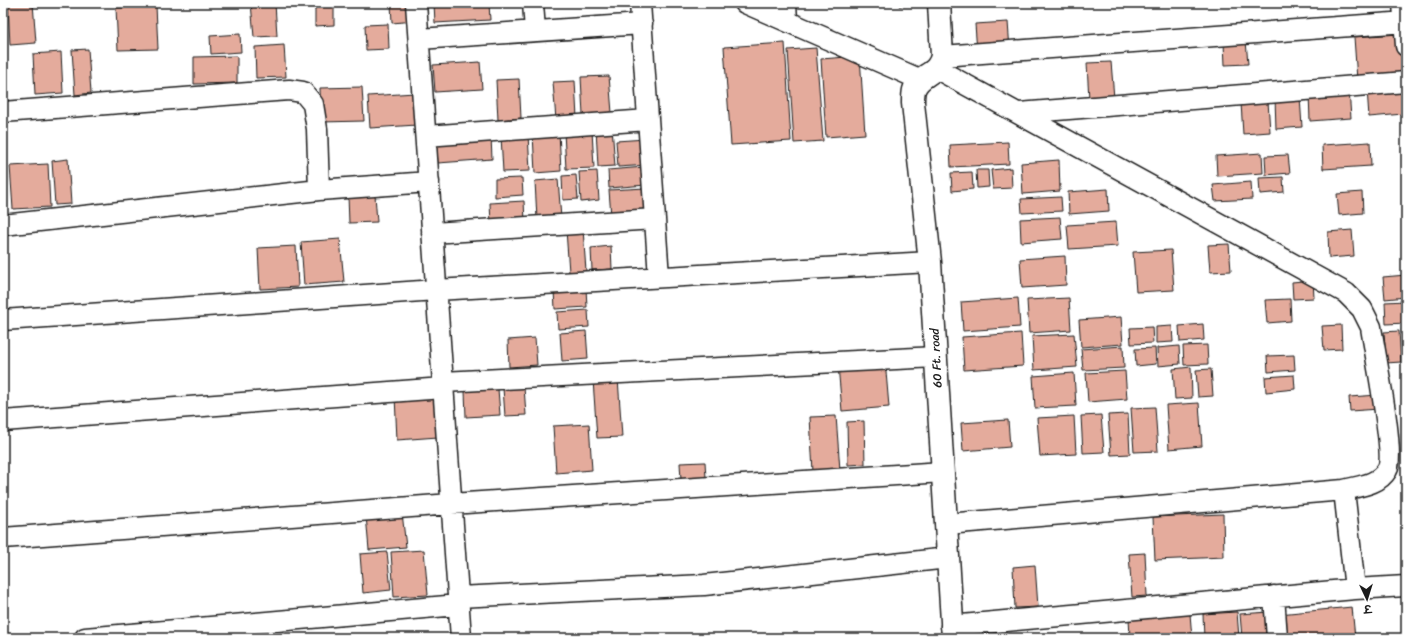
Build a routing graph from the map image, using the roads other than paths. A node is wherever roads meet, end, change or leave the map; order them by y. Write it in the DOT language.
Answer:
graph roads {
  1 [pos="416,3"];
  2 [pos="533,3"];
  3 [pos="640,3"];
  4 [pos="745,3"];
  5 [pos="939,3"];
  6 [pos="787,12"];
  7 [pos="1405,16"];
  8 [pos="642,24"];
  9 [pos="535,31"];
  10 [pos="419,39"];
  11 [pos="1406,46"];
  12 [pos="933,68"];
  13 [pos="1406,82"];
  14 [pos="3,112"];
  15 [pos="1019,113"];
  16 [pos="648,120"];
  17 [pos="426,136"];
  18 [pos="429,182"];
  19 [pos="319,190"];
  20 [pos="655,219"];
  21 [pos="3,225"];
  22 [pos="432,232"];
  23 [pos="930,262"];
  24 [pos="659,278"];
  25 [pos="436,290"];
  26 [pos="3,320"];
  27 [pos="936,357"];
  28 [pos="443,385"];
  29 [pos="3,421"];
  30 [pos="943,472"];
  31 [pos="1344,490"];
  32 [pos="451,504"];
  33 [pos="947,524"];
  34 [pos="3,538"];
  35 [pos="948,558"];
  36 [pos="1406,586"];
  37 [pos="1356,589"];
  38 [pos="1274,596"];
  39 [pos="458,601"];
  40 [pos="952,632"];
  41 [pos="85,638"];
  42 [pos="461,638"];
  43 [pos="1277,638"];
  1 -- 10 [label="street"];
  2 -- 9 [label="street"];
  3 -- 8 [label="street"];
  4 -- 6 [label="street"];
  5 -- 12 [label="street, 60 Ft. road"];
  6 -- 12 [label="street"];
  7 -- 11 [label="street"];
  7 -- 12 [label="street"];
  8 -- 9 [label="street"];
  8 -- 16 [label="street"];
  9 -- 10 [label="street"];
  10 -- 17 [label="street"];
  12 -- 15 [label="street"];
  12 -- 23 [label="street, 60 Ft. road"];
  13 -- 15 [label="street"];
  14 -- 19 [label="street"];
  15 -- 31 [label="street"];
  16 -- 17 [label="street"];
  16 -- 20 [label="street"];
  17 -- 18 [label="street"];
  18 -- 19 [label="street"];
  18 -- 22 [label="street"];
  19 -- 21 [label="street"];
  20 -- 22 [label="street"];
  20 -- 24 [label="street"];
  22 -- 25 [label="street"];
  23 -- 24 [label="street"];
  23 -- 27 [label="street, 60 Ft. road"];
  24 -- 25 [label="street"];
  25 -- 26 [label="street"];
  25 -- 28 [label="street"];
  27 -- 28 [label="street"];
  27 -- 30 [label="street, 60 Ft. road"];
  28 -- 29 [label="street"];
  28 -- 32 [label="street"];
  30 -- 32 [label="street"];
  30 -- 33 [label="street, 60 Ft. road"];
  31 -- 33 [label="street"];
  31 -- 37 [label="street"];
  32 -- 34 [label="street"];
  32 -- 39 [label="street"];
  33 -- 35 [label="street, 60 Ft. road"];
  35 -- 39 [label="street"];
  35 -- 40 [label="street, 60 Ft. road"];
  36 -- 37 [label="street"];
  37 -- 38 [label="street"];
  38 -- 40 [label="street"];
  38 -- 43 [label="street"];
  39 -- 41 [label="street"];
  39 -- 42 [label="street"];
}
